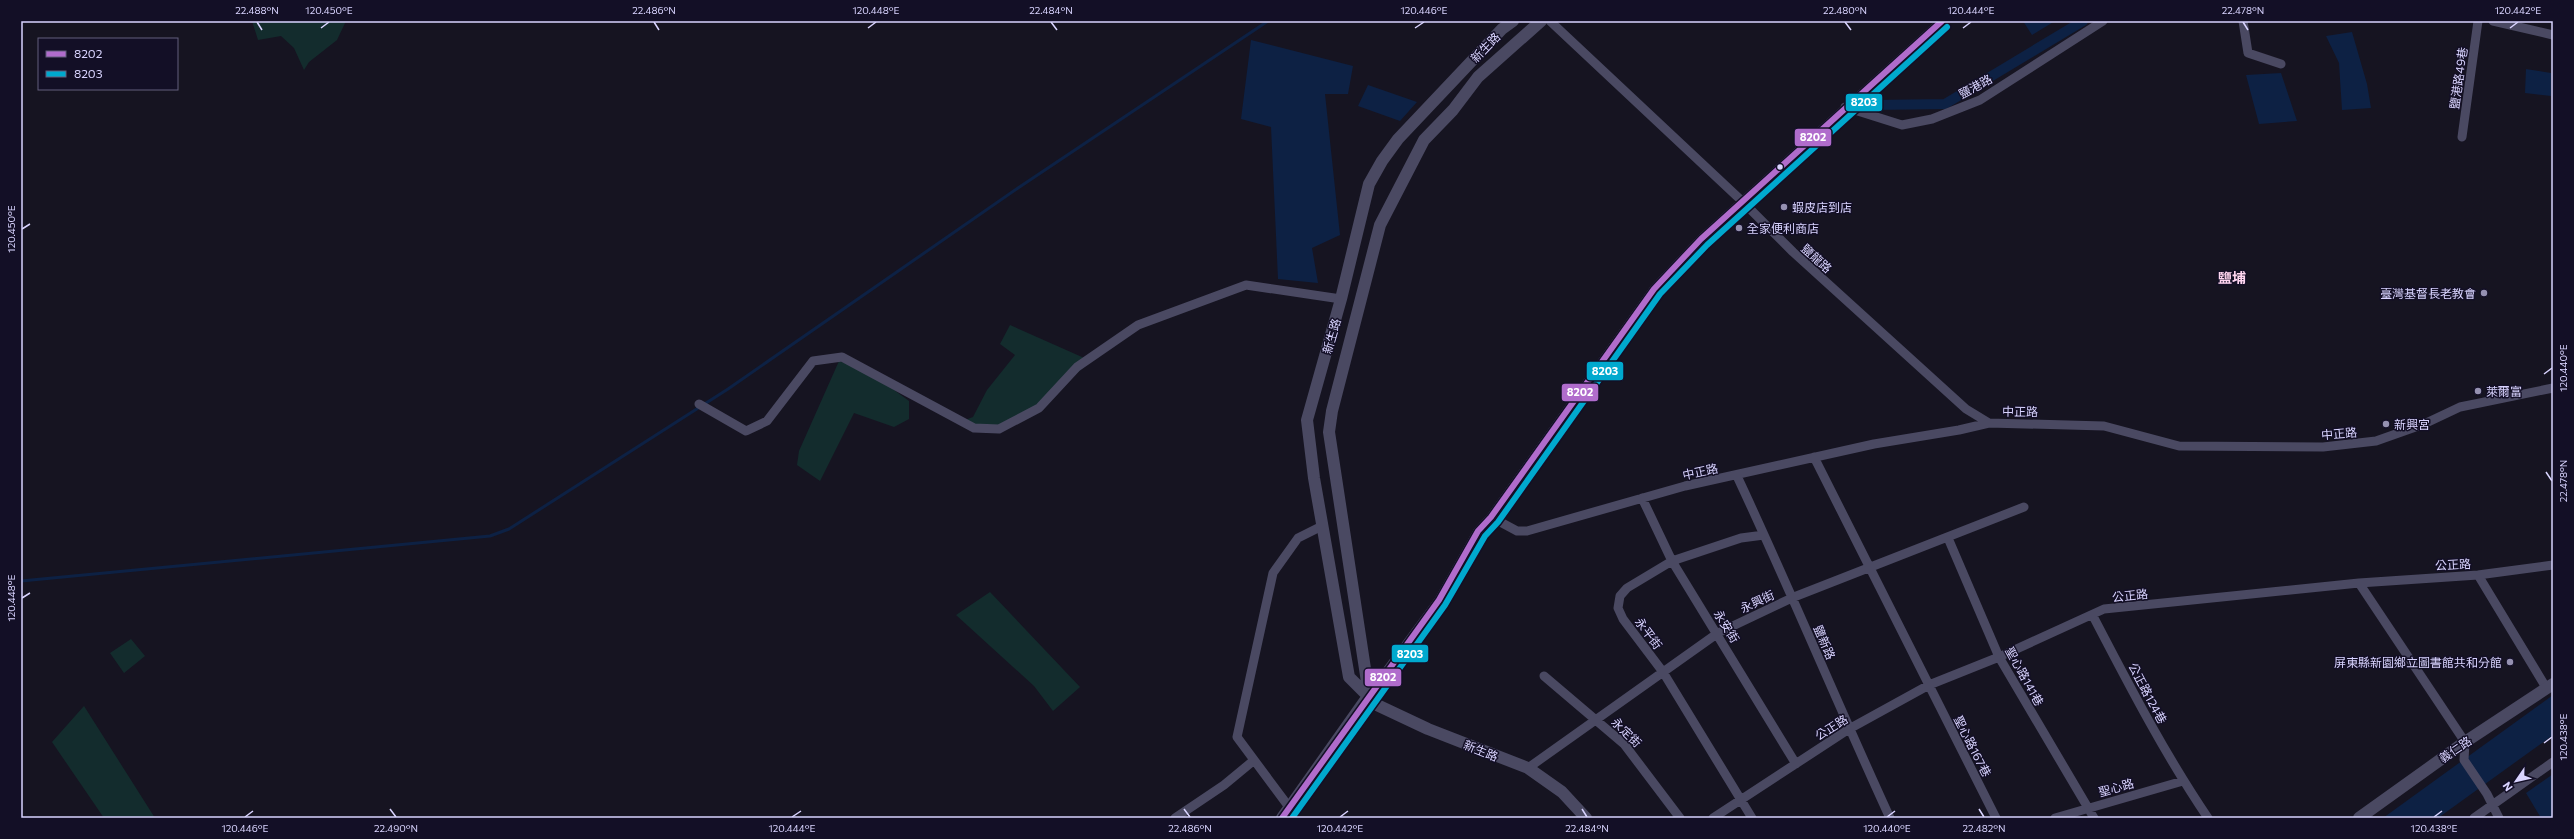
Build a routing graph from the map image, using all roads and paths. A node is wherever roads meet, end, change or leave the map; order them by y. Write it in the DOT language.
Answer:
graph roads {
  1 [pos="1513,21"];
  2 [pos="1541,21"];
  3 [pos="1550,21"];
  4 [pos="1942,21"];
  5 [pos="2103,21"];
  6 [pos="2243,21"];
  7 [pos="2478,21"];
  8 [pos="2493,21"];
  9 [pos="2553,35"];
  10 [pos="2281,64"];
  11 [pos="1846,107"];
  12 [pos="2462,137"];
  13 [pos="1743,202"];
  14 [pos="1341,299"];
  15 [pos="2553,388"];
  16 [pos="699,404"];
  17 [pos="1989,423"];
  18 [pos="1814,457"];
  19 [pos="1737,476"];
  20 [pos="1642,498"];
  21 [pos="2024,507"];
  22 [pos="1491,517"];
  23 [pos="1322,526"];
  24 [pos="1764,535"];
  25 [pos="1948,538"];
  26 [pos="1672,561"];
  27 [pos="2553,565"];
  28 [pos="1870,568"];
  29 [pos="2478,575"];
  30 [pos="2359,583"];
  31 [pos="1794,597"];
  32 [pos="2093,616"];
  33 [pos="1718,633"];
  34 [pos="1999,657"];
  35 [pos="1663,672"];
  36 [pos="1544,676"];
  37 [pos="1929,685"];
  38 [pos="2550,686"];
  39 [pos="1369,695"];
  40 [pos="1595,719"];
  41 [pos="1849,729"];
  42 [pos="2465,742"];
  43 [pos="1253,761"];
  44 [pos="2553,762"];
  45 [pos="1796,764"];
  46 [pos="1528,768"];
  47 [pos="2183,781"];
  48 [pos="1741,800"];
  49 [pos="2491,806"];
  50 [pos="1289,807"];
  51 [pos="2087,808"];
  52 [pos="1175,818"];
  53 [pos="1282,818"];
  54 [pos="1586,818"];
  55 [pos="1680,818"];
  56 [pos="1713,818"];
  57 [pos="1752,818"];
  58 [pos="1890,818"];
  59 [pos="1996,818"];
  60 [pos="2055,818"];
  61 [pos="2094,818"];
  62 [pos="2208,818"];
  63 [pos="2359,818"];
  64 [pos="2474,818"];
  65 [pos="2499,818"];
  1 -- 14 [label="street, 新生路"];
  2 -- 39 [label="street, 新生路"];
  3 -- 13 [label="street, 鹽龍路"];
  4 -- 11 [label="street"];
  5 -- 11 [label="street, 鹽港路"];
  6 -- 10 [label="street"];
  7 -- 12 [label="street, 鹽港路49巷"];
  8 -- 9 [label="street"];
  11 -- 13 [label="street"];
  13 -- 17 [label="street, 鹽龍路"];
  13 -- 22 [label="street"];
  14 -- 16 [label="street"];
  14 -- 23 [label="street, 新生路"];
  15 -- 17 [label="street, 中正路"];
  17 -- 18 [label="street, 中正路"];
  18 -- 19 [label="street, 中正路"];
  18 -- 28 [label="street, 聖心路167巷"];
  19 -- 20 [label="street, 中正路"];
  19 -- 24 [label="street, 鹽新路"];
  20 -- 22 [label="street, 中正路"];
  20 -- 26 [label="street, 永安街"];
  21 -- 25 [label="street, 永興街"];
  22 -- 39 [label="street"];
  23 -- 39 [label="street, 新生路"];
  23 -- 43 [label="street"];
  24 -- 26 [label="street, 永平街"];
  24 -- 31 [label="street, 鹽新路"];
  25 -- 28 [label="street, 永興街"];
  25 -- 34 [label="street, 聖心路141巷"];
  26 -- 33 [label="street, 永安街"];
  26 -- 35 [label="street, 永平街"];
  27 -- 29 [label="street, 公正路"];
  28 -- 31 [label="street, 永興街"];
  28 -- 37 [label="street, 聖心路167巷"];
  29 -- 30 [label="street, 公正路"];
  29 -- 38 [label="street"];
  30 -- 32 [label="street, 公正路"];
  30 -- 42 [label="street"];
  31 -- 33 [label="street, 永興街"];
  31 -- 41 [label="street, 鹽新路"];
  32 -- 34 [label="street, 公正路"];
  32 -- 47 [label="street, 公正路124巷"];
  33 -- 35 [label="street, 永興街"];
  33 -- 45 [label="street, 永安街"];
  34 -- 37 [label="street, 公正路"];
  34 -- 51 [label="street, 聖心路141巷"];
  35 -- 40 [label="street, 永興街"];
  35 -- 48 [label="street, 永平街"];
  36 -- 40 [label="street, 永定街"];
  37 -- 41 [label="street, 公正路"];
  37 -- 59 [label="street, 聖心路167巷"];
  38 -- 42 [label="street, 義仁路"];
  39 -- 46 [label="street, 新生路"];
  39 -- 50 [label="street"];
  40 -- 46 [label="street, 永興街"];
  40 -- 55 [label="street, 永定街"];
  41 -- 45 [label="street, 公正路"];
  41 -- 58 [label="street, 鹽新路"];
  42 -- 49 [label="street"];
  42 -- 63 [label="street, 義仁路"];
  43 -- 50 [label="street"];
  43 -- 52 [label="street"];
  44 -- 49 [label="street"];
  45 -- 48 [label="street, 公正路"];
  46 -- 54 [label="street, 新生路"];
  47 -- 51 [label="street, 聖心路"];
  47 -- 62 [label="street, 公正路124巷"];
  48 -- 56 [label="street, 公正路"];
  48 -- 57 [label="street, 永平街"];
  49 -- 64 [label="street"];
  49 -- 65 [label="street"];
  50 -- 53 [label="street"];
  51 -- 60 [label="street, 聖心路"];
  51 -- 61 [label="street, 聖心路141巷"];
}
